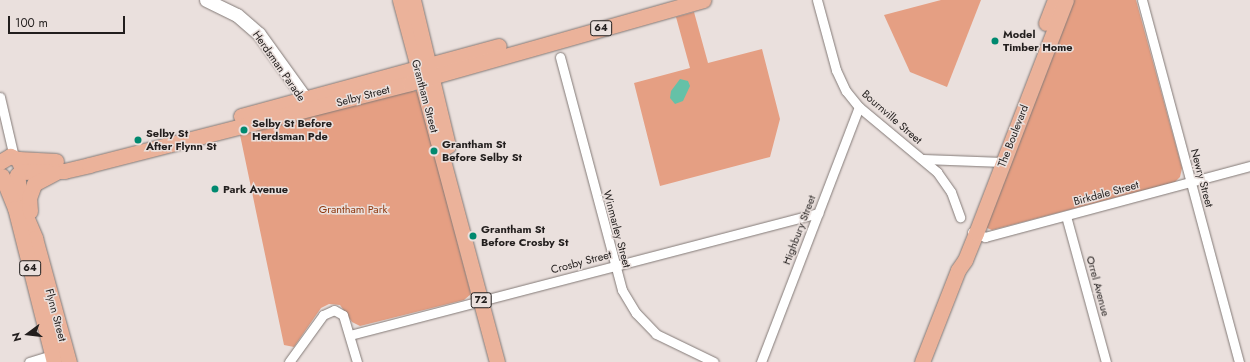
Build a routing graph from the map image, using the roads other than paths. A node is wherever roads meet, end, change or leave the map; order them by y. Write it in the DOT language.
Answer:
graph roads {
  1 [pos="206,0"];
  2 [pos="400,0"];
  3 [pos="413,0"];
  4 [pos="676,0"];
  5 [pos="703,0"];
  6 [pos="817,0"];
  7 [pos="1055,0"];
  8 [pos="1066,0"];
  9 [pos="1142,0"];
  10 [pos="560,58"];
  11 [pos="425,72"];
  12 [pos="0,97"];
  13 [pos="307,104"];
  14 [pos="859,107"];
  15 [pos="923,159"];
  16 [pos="997,161"];
  17 [pos="8,165"];
  18 [pos="1250,166"];
  19 [pos="64,170"];
  20 [pos="1190,182"];
  21 [pos="818,213"];
  22 [pos="1066,216"];
  23 [pos="960,217"];
  24 [pos="972,232"];
  25 [pos="35,238"];
  26 [pos="614,266"];
  27 [pos="481,300"];
  28 [pos="350,335"];
  29 [pos="62,359"];
  30 [pos="29,362"];
  31 [pos="289,362"];
  32 [pos="357,362"];
  33 [pos="497,362"];
  34 [pos="714,362"];
  35 [pos="762,362"];
  36 [pos="922,362"];
  37 [pos="1106,362"];
  38 [pos="1239,362"];
  1 -- 13 [label="main road, Herdsman Parade"];
  2 -- 11 [label="main road, Grantham Street / 72"];
  3 -- 11 [label="main road, Grantham Street / 72"];
  4 -- 11 [label="main road, Selby Street / 64"];
  5 -- 11 [label="main road, Selby Street / 64"];
  6 -- 14 [label="street, Bournville Street"];
  7 -- 16 [label="main road, The Boulevard"];
  8 -- 16 [label="main road, The Boulevard"];
  9 -- 20 [label="street, Newry Street"];
  10 -- 26 [label="street, Winmarley Street"];
  11 -- 13 [label="main road, Selby Street / 64"];
  11 -- 27 [label="main road, Grantham Street / 72"];
  12 -- 17 [label="street, Flynn Street"];
  13 -- 17 [label="main road, Selby Street / 64"];
  13 -- 19 [label="main road, Selby Street / 64"];
  14 -- 15 [label="street, Bournville Street"];
  14 -- 21 [label="street, Highbury Street"];
  15 -- 16 [label="street, Bournville Street"];
  15 -- 23 [label="street, Bournville Street"];
  16 -- 24 [label="main road, The Boulevard"];
  17 -- 19 [label="main road, Selby Street / 64"];
  17 -- 25 [label="main road, Flynn Street / 64"];
  17 -- 29 [label="main road, Flynn Street / 64"];
  18 -- 20 [label="street, Birkdale Street"];
  19 -- 25 [label="main road, 64"];
  20 -- 22 [label="street, Birkdale Street"];
  20 -- 38 [label="street, Newry Street"];
  21 -- 26 [label="street, Crosby Street"];
  21 -- 35 [label="street, Highbury Street"];
  22 -- 24 [label="street, Birkdale Street"];
  22 -- 37 [label="street, Orrel Avenue"];
  24 -- 36 [label="main road, The Boulevard"];
  25 -- 29 [label="main road, Flynn Street / 64"];
  26 -- 27 [label="street, Crosby Street"];
  26 -- 34 [label="street, Winmarley Street"];
  27 -- 28 [label="street, Crosby Street"];
  27 -- 33 [label="main road, Grantham Street / 72"];
  28 -- 31 [label="street"];
  28 -- 32 [label="street"];
  29 -- 30 [label="street"];
}
